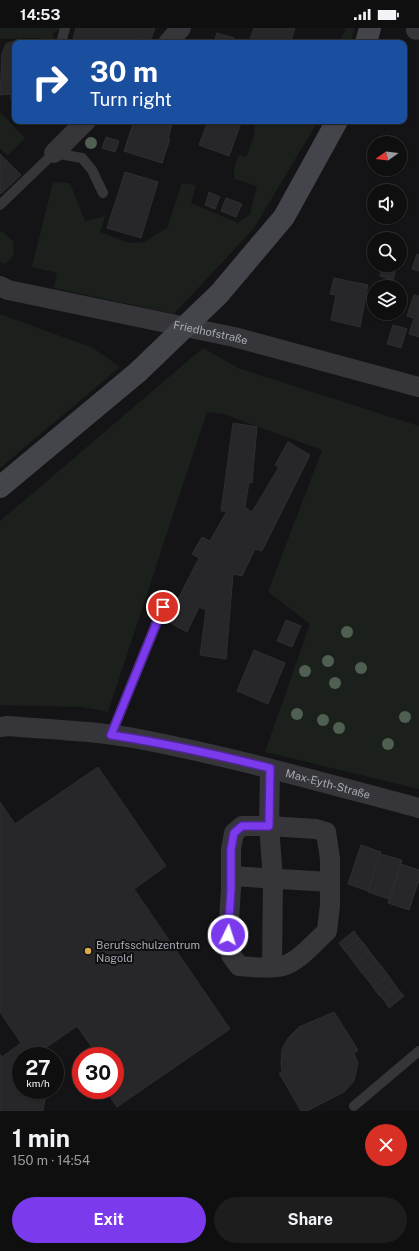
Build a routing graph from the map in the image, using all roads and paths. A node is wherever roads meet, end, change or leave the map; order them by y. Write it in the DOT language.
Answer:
graph roads {
  1 [pos="64,28"];
  2 [pos="182,28"];
  3 [pos="370,28"];
  4 [pos="62,40"];
  5 [pos="171,40"];
  6 [pos="367,40"];
  7 [pos="335,124"];
  8 [pos="77,125"];
  9 [pos="54,153"];
  10 [pos="103,193"];
  11 [pos="0,205"];
  12 [pos="0,286"];
  13 [pos="419,388"];
  14 [pos="0,487"];
  15 [pos="163,607"];
  16 [pos="0,727"];
  17 [pos="111,735"];
  18 [pos="270,768"];
  19 [pos="419,808"];
  20 [pos="269,826"];
  21 [pos="231,876"];
  22 [pos="273,879"];
  23 [pos="330,882"];
  24 [pos="272,967"];
  25 [pos="419,1051"];
  26 [pos="354,1106"];
  1 -- 4 [label="lane"];
  2 -- 5 [label="street"];
  3 -- 6 [label="main road"];
  7 -- 14 [label="main road, bridge"];
  8 -- 9 [label="street"];
  9 -- 10 [label="lane"];
  9 -- 11 [label="lane"];
  12 -- 13 [label="street, Friedhofstraße"];
  15 -- 17 [label="lane"];
  16 -- 17 [label="street, Max-Eyth-Straße"];
  17 -- 18 [label="street, Max-Eyth-Straße"];
  18 -- 19 [label="street, Max-Eyth-Straße"];
  18 -- 20 [label="street"];
  20 -- 21 [label="street"];
  20 -- 22 [label="street"];
  20 -- 23 [label="street"];
  21 -- 22 [label="street"];
  21 -- 24 [label="street"];
  22 -- 23 [label="street"];
  22 -- 24 [label="street"];
  23 -- 24 [label="street"];
  25 -- 26 [label="lane"];
}
